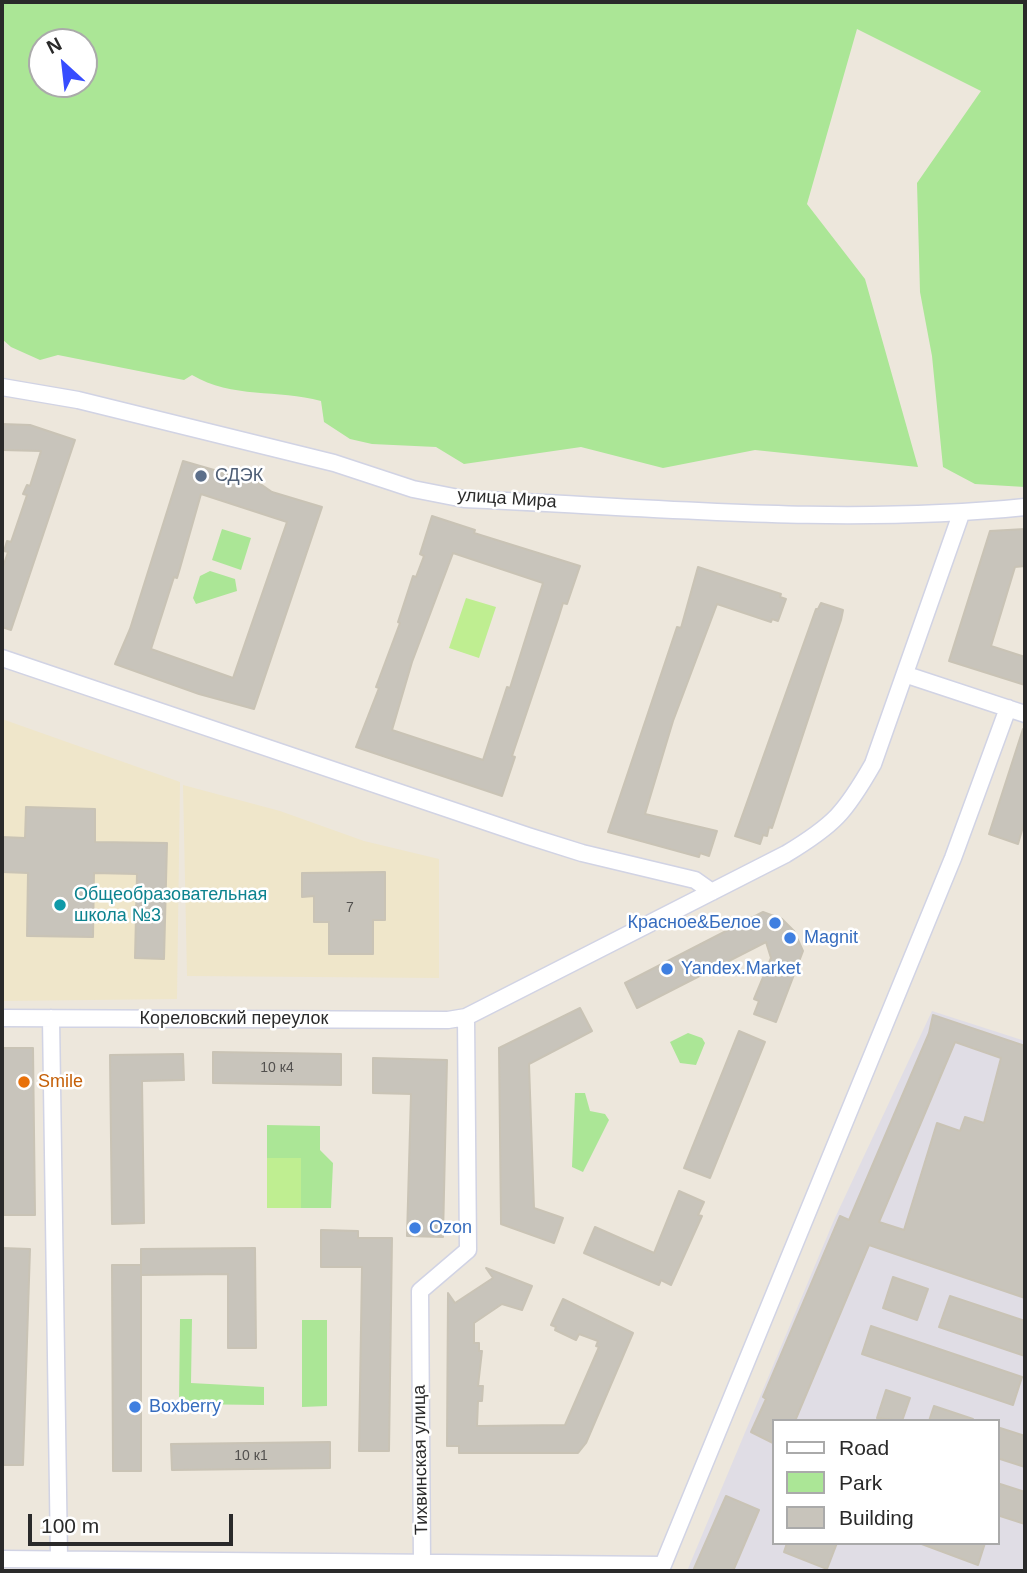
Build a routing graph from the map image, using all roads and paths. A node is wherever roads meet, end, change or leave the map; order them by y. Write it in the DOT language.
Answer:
graph roads {
  1 [pos="2,387"];
  2 [pos="1025,508"];
  3 [pos="961,514"];
  4 [pos="2,658"];
  5 [pos="907,675"];
  6 [pos="1008,708"];
  7 [pos="1025,714"];
  8 [pos="712,892"];
  9 [pos="466,1017"];
  10 [pos="2,1018"];
  11 [pos="51,1018"];
  12 [pos="2,1559"];
  13 [pos="59,1559"];
  14 [pos="422,1562"];
  1 -- 3 [label="street, улица Мира"];
  2 -- 3 [label="street, улица Мира"];
  3 -- 5 [label="street"];
  4 -- 8 [label="street"];
  5 -- 6 [label="street"];
  5 -- 8 [label="street"];
  6 -- 7 [label="street"];
  6 -- 14 [label="street"];
  8 -- 9 [label="street"];
  9 -- 11 [label="street, Кореловский переулок"];
  9 -- 14 [label="street, Тихвинская улица"];
  10 -- 11 [label="street, Кореловский переулок"];
  11 -- 13 [label="street"];
  12 -- 13 [label="street"];
  13 -- 14 [label="street"];
}
